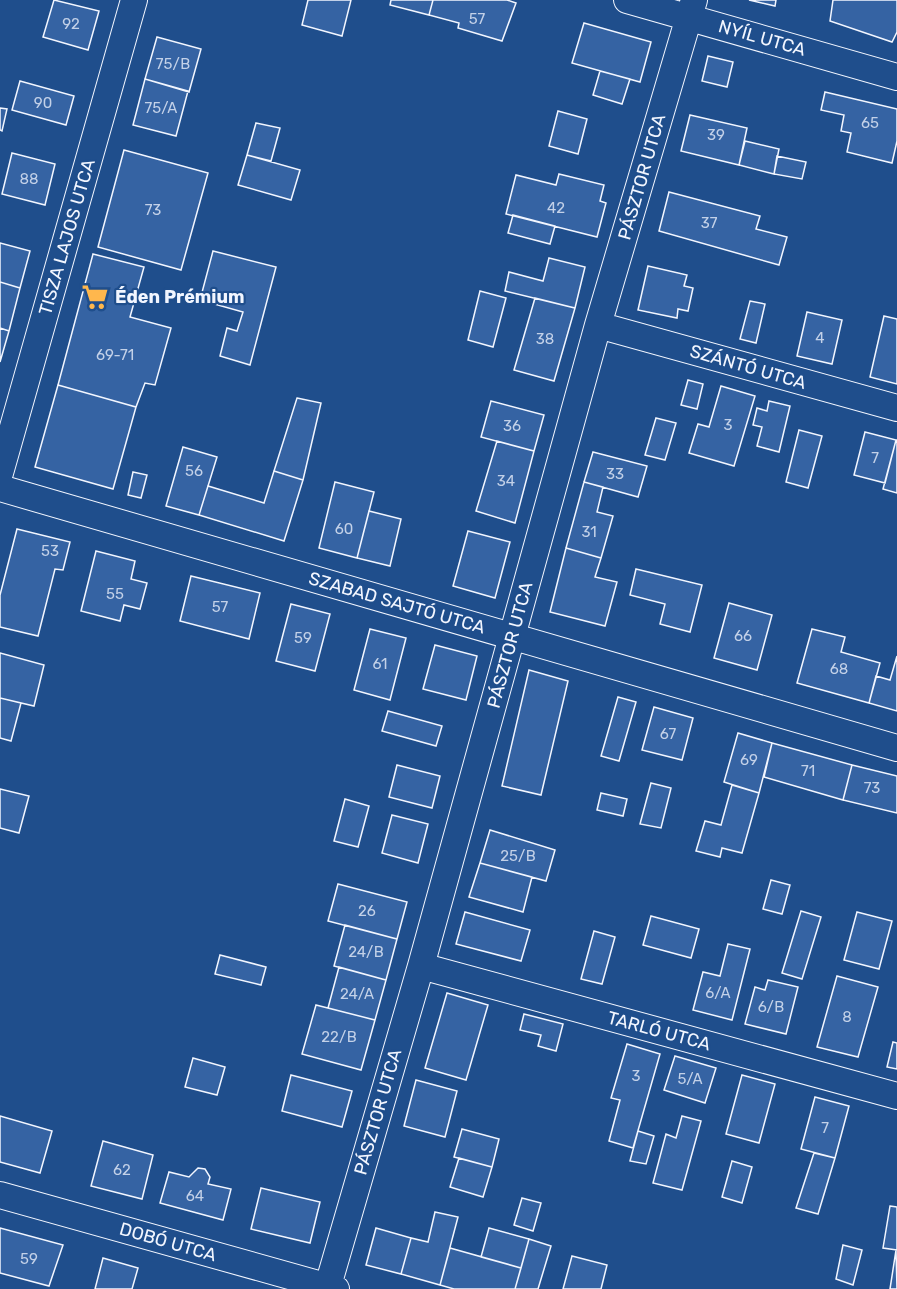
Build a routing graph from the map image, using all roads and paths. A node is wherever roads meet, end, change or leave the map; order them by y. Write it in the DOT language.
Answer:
graph roads {
  1 [pos="134,0"];
  2 [pos="627,0"];
  3 [pos="691,9"];
  4 [pos="897,77"];
  5 [pos="598,325"];
  6 [pos="897,408"];
  7 [pos="0,473"];
  8 [pos="0,488"];
  9 [pos="513,637"];
  10 [pos="897,748"];
  11 [pos="421,966"];
  12 [pos="897,1096"];
  13 [pos="0,1195"];
  14 [pos="330,1288"];
  1 -- 7 [label="street, TISZA LAJOS UTCA"];
  2 -- 3 [label="street, NYÍL UTCA"];
  3 -- 4 [label="street, NYÍL UTCA"];
  3 -- 5 [label="street, PÁSZTOR UTCA"];
  5 -- 6 [label="street, SZÁNTÓ UTCA"];
  5 -- 9 [label="street, PÁSZTOR UTCA"];
  8 -- 9 [label="street, SZABAD SAJTÓ UTCA"];
  9 -- 10 [label="street, SZABAD SAJTÓ UTCA"];
  9 -- 11 [label="street, PÁSZTOR UTCA"];
  11 -- 12 [label="street, TARLÓ UTCA"];
  11 -- 14 [label="street, PÁSZTOR UTCA"];
  13 -- 14 [label="street, DOBÓ UTCA"];
}
